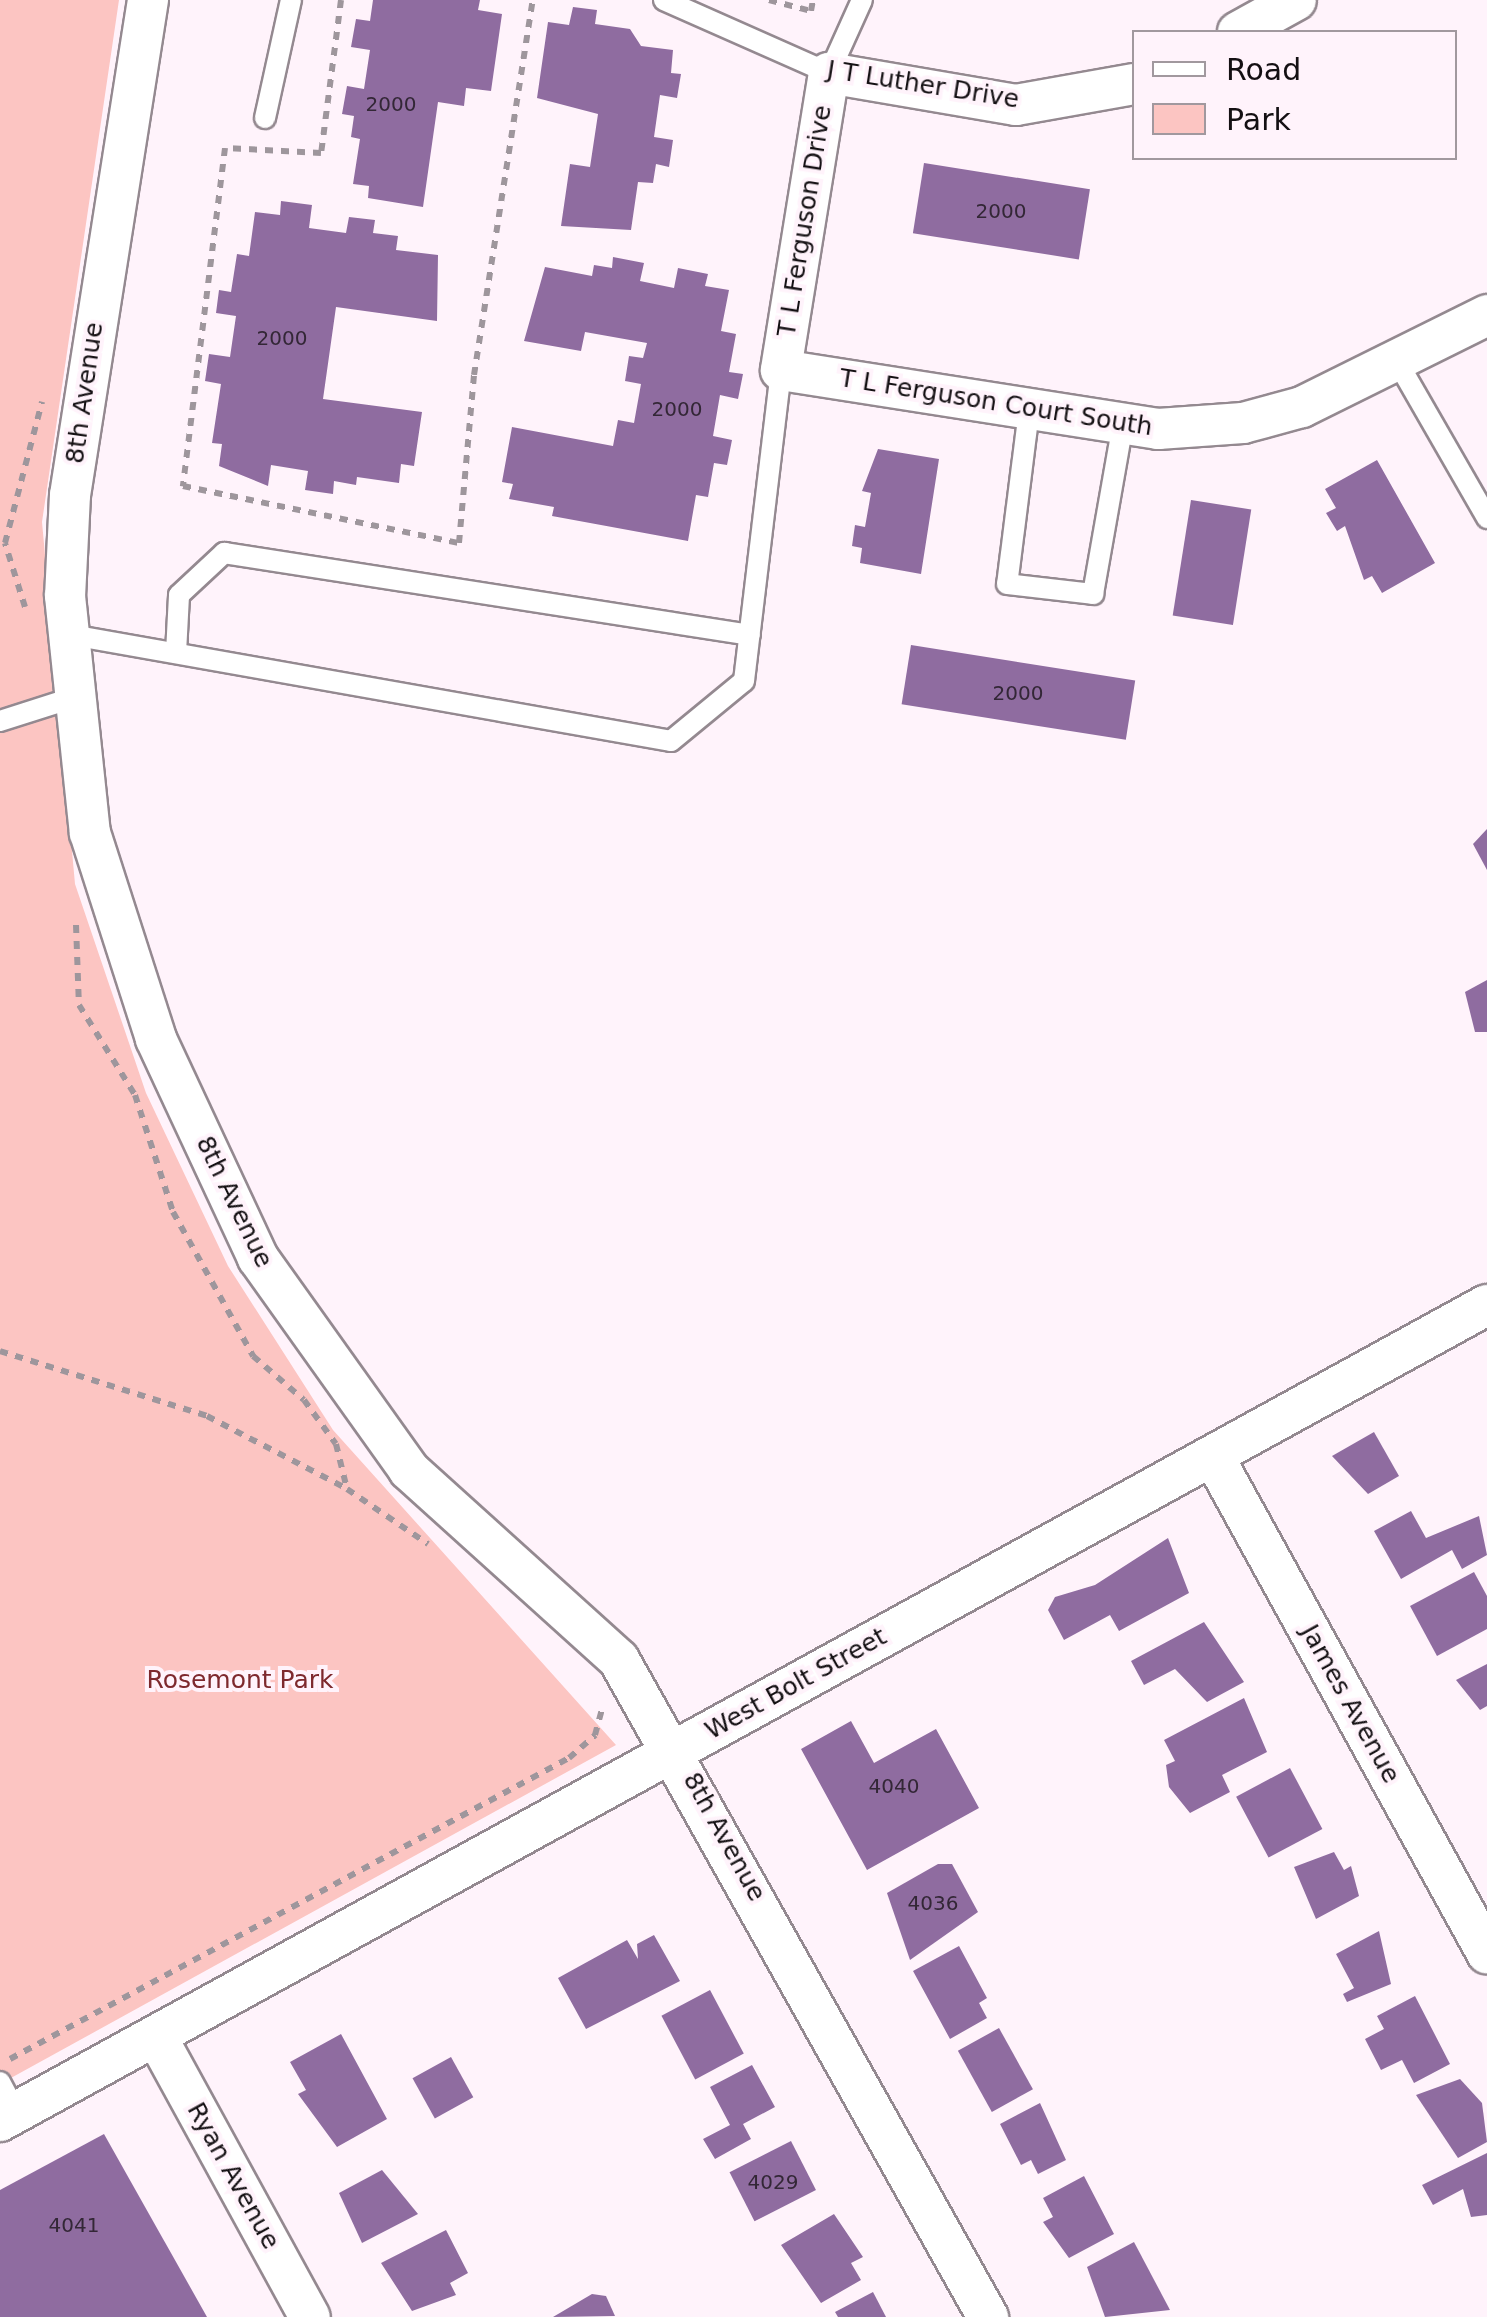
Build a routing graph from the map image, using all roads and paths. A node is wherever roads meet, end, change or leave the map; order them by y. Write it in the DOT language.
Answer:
graph roads {
  1 [pos="148,0"];
  2 [pos="291,0"];
  3 [pos="341,0"];
  4 [pos="533,0"];
  5 [pos="664,0"];
  6 [pos="769,0"];
  7 [pos="813,0"];
  8 [pos="862,0"];
  9 [pos="1296,0"];
  10 [pos="1242,30"];
  11 [pos="829,73"];
  12 [pos="1132,84"];
  13 [pos="264,118"];
  14 [pos="1487,315"];
  15 [pos="1398,363"];
  16 [pos="781,370"];
  17 [pos="1029,411"];
  18 [pos="1124,424"];
  19 [pos="1487,518"];
  20 [pos="5,544"];
  21 [pos="0,555"];
  22 [pos="66,634"];
  23 [pos="750,635"];
  24 [pos="176,653"];
  25 [pos="69,699"];
  26 [pos="0,720"];
  27 [pos="1487,1305"];
  28 [pos="0,1351"];
  29 [pos="1212,1456"];
  30 [pos="444,1556"];
  31 [pos="592,1691"];
  32 [pos="618,1694"];
  33 [pos="676,1750"];
  34 [pos="1487,1953"];
  35 [pos="156,2036"];
  36 [pos="0,2064"];
  37 [pos="5,2105"];
  38 [pos="310,2317"];
  39 [pos="988,2317"];
  1 -- 22 [label="street, 8th Avenue"];
  2 -- 13 [label="lane"];
  3 -- 4 [label="path"];
  5 -- 11 [label="lane, J T Luther Drive"];
  6 -- 7 [label="path"];
  8 -- 11 [label="lane"];
  9 -- 10 [label="street"];
  11 -- 12 [label="street, J T Luther Drive"];
  11 -- 16 [label="street, T L Ferguson Drive"];
  14 -- 15 [label="street, T L Ferguson Court South"];
  15 -- 18 [label="street, T L Ferguson Court South"];
  15 -- 19 [label="lane"];
  16 -- 17 [label="street, T L Ferguson Court South"];
  16 -- 23 [label="lane"];
  17 -- 18 [label="street, T L Ferguson Court South"];
  17 -- 18 [label="lane"];
  20 -- 21 [label="path"];
  22 -- 24 [label="lane"];
  22 -- 25 [label="street, 8th Avenue"];
  23 -- 24 [label="lane"];
  23 -- 24 [label="lane"];
  25 -- 26 [label="lane"];
  25 -- 32 [label="street, 8th Avenue"];
  27 -- 29 [label="street, West Bolt Street"];
  28 -- 30 [label="path"];
  29 -- 33 [label="street, West Bolt Street"];
  29 -- 34 [label="street, James Avenue"];
  31 -- 32 [label="path"];
  32 -- 33 [label="street, 8th Avenue"];
  32 -- 36 [label="path"];
  33 -- 35 [label="street, West Bolt Street"];
  33 -- 39 [label="street, 8th Avenue"];
  35 -- 37 [label="street, West Bolt Street"];
  35 -- 38 [label="street, Ryan Avenue"];
}
